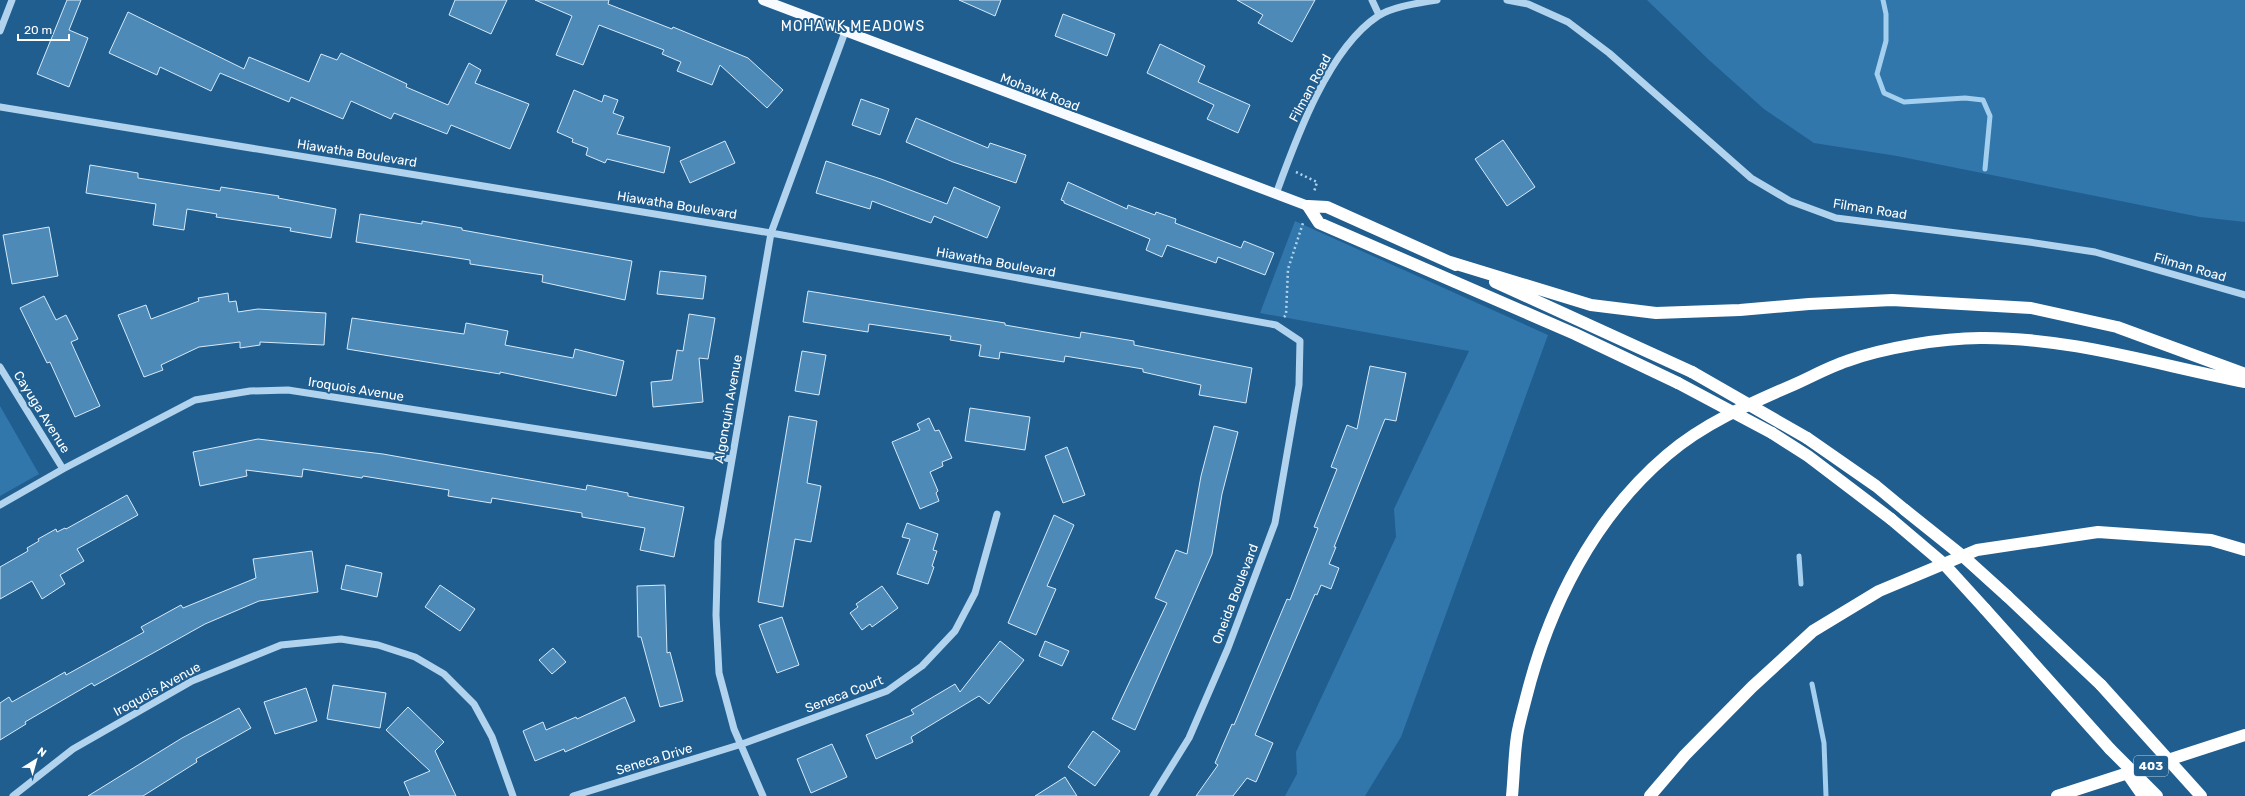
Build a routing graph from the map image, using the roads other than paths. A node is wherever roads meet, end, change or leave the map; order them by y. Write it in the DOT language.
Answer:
graph roads {
  1 [pos="12,0"];
  2 [pos="763,0"];
  3 [pos="1372,0"];
  4 [pos="1437,0"];
  5 [pos="1507,0"];
  6 [pos="1379,15"];
  7 [pos="0,31"];
  8 [pos="845,32"];
  9 [pos="0,107"];
  10 [pos="1276,194"];
  11 [pos="1308,206"];
  12 [pos="771,232"];
  13 [pos="1450,262"];
  14 [pos="2245,295"];
  15 [pos="0,367"];
  16 [pos="2245,374"];
  17 [pos="2245,382"];
  18 [pos="1298,386"];
  19 [pos="731,459"];
  20 [pos="63,469"];
  21 [pos="0,505"];
  22 [pos="997,514"];
  23 [pos="2245,550"];
  24 [pos="2245,735"];
  25 [pos="742,744"];
  26 [pos="2110,749"];
  27 [pos="13,796"];
  28 [pos="513,796"];
  29 [pos="573,796"];
  30 [pos="763,796"];
  31 [pos="1153,796"];
  32 [pos="1512,796"];
  33 [pos="1650,796"];
  34 [pos="2057,796"];
  35 [pos="2143,796"];
  36 [pos="2157,796"];
  37 [pos="2201,796"];
  1 -- 7 [label="street"];
  2 -- 8 [label="main road, Mohawk Road"];
  3 -- 6 [label="street"];
  4 -- 6 [label="street, Filman Road"];
  5 -- 14 [label="street, Filman Road"];
  6 -- 10 [label="street, Filman Road"];
  8 -- 10 [label="main road, Mohawk Road"];
  8 -- 12 [label="street, Algonquin Avenue"];
  9 -- 12 [label="street, Hiawatha Boulevard"];
  10 -- 11 [label="main road, Mohawk Road"];
  11 -- 13 [label="highway"];
  11 -- 26 [label="highway, bridge"];
  12 -- 18 [label="street, Hiawatha Boulevard"];
  12 -- 19 [label="street, Algonquin Avenue"];
  13 -- 16 [label="highway"];
  13 -- 37 [label="highway, bridge"];
  15 -- 20 [label="street, Cayuga Avenue"];
  17 -- 32 [label="highway"];
  18 -- 31 [label="street, Oneida Boulevard"];
  19 -- 20 [label="street, Iroquois Avenue"];
  19 -- 25 [label="street, Algonquin Avenue"];
  20 -- 21 [label="street, Iroquois Avenue"];
  22 -- 25 [label="street, Seneca Court"];
  23 -- 33 [label="highway"];
  24 -- 34 [label="highway, 403"];
  25 -- 29 [label="street, Seneca Drive"];
  25 -- 30 [label="street, Algonquin Avenue"];
  26 -- 35 [label="highway, bridge"];
  26 -- 36 [label="highway, bridge"];
  27 -- 28 [label="street, Iroquois Avenue"];
}
